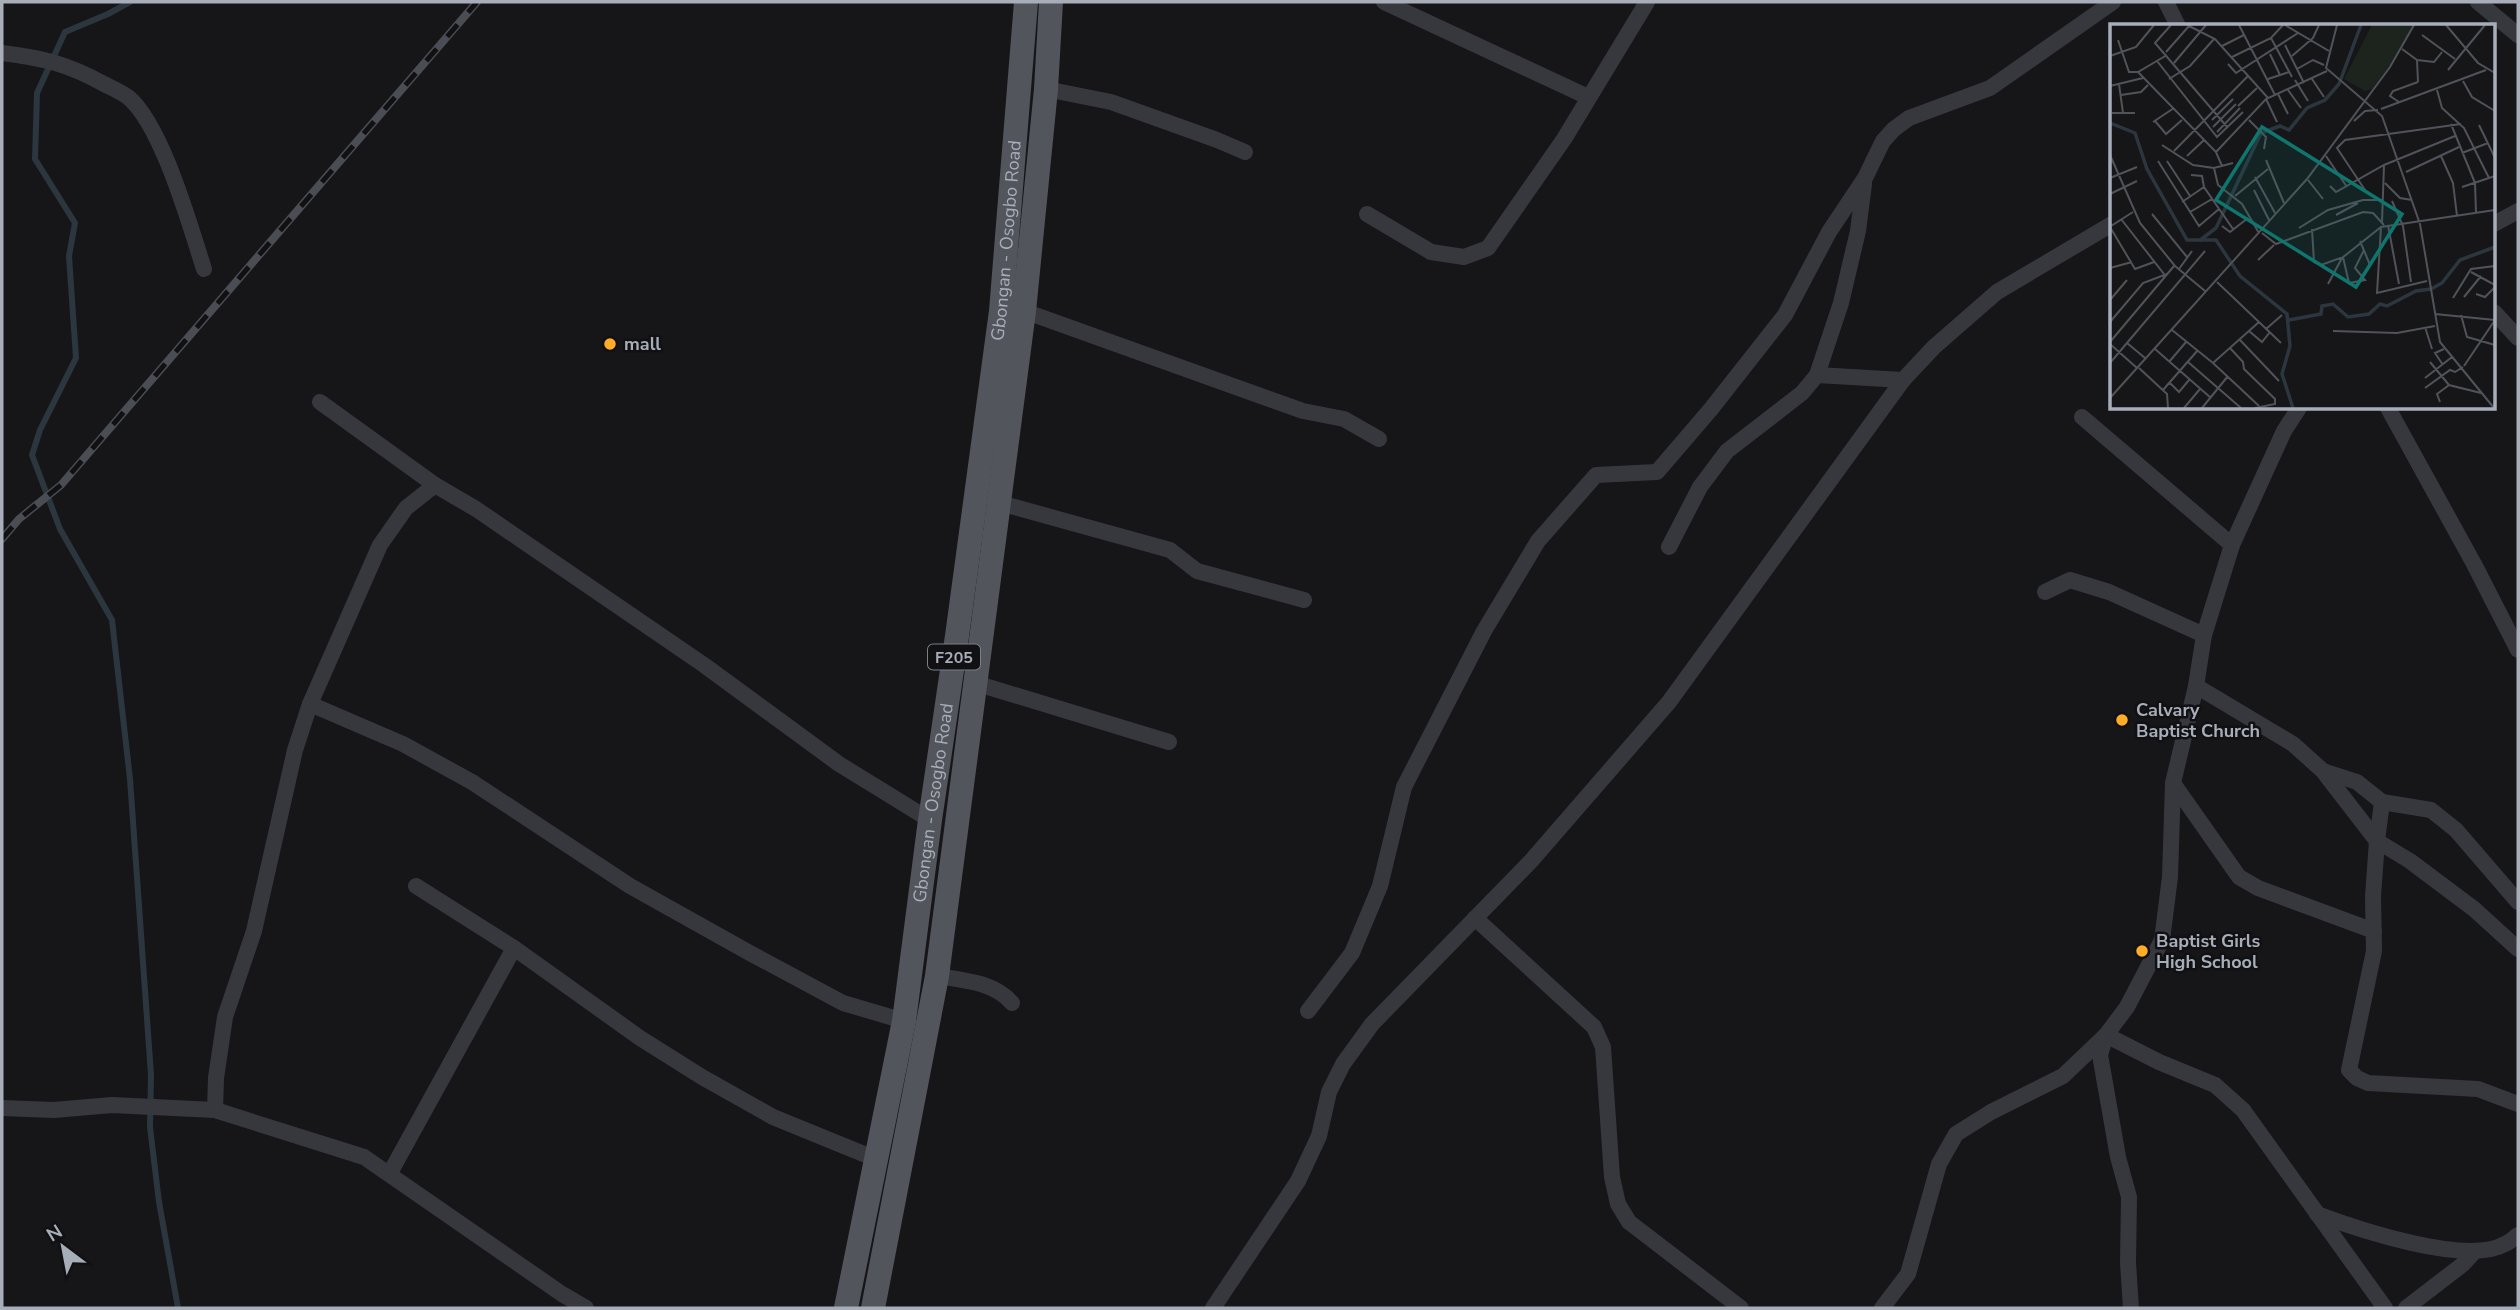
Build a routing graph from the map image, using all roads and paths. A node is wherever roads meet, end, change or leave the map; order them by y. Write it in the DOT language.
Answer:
graph roads {
  1 [pos="1026,2"];
  2 [pos="1051,2"];
  3 [pos="1384,2"];
  4 [pos="1647,2"];
  5 [pos="2113,2"];
  6 [pos="2166,2"];
  7 [pos="2478,2"];
  8 [pos="2177,24"];
  9 [pos="2518,35"];
  10 [pos="2,53"];
  11 [pos="1046,89"];
  12 [pos="1588,97"];
  13 [pos="1245,152"];
  14 [pos="1865,178"];
  15 [pos="2518,211"];
  16 [pos="1367,214"];
  17 [pos="2496,224"];
  18 [pos="2110,225"];
  19 [pos="204,269"];
  20 [pos="1024,311"];
  21 [pos="2496,314"];
  22 [pos="2518,338"];
  23 [pos="1817,375"];
  24 [pos="1903,380"];
  25 [pos="320,402"];
  26 [pos="2298,410"];
  27 [pos="2389,410"];
  28 [pos="2081,417"];
  29 [pos="1379,439"];
  30 [pos="435,485"];
  31 [pos="1000,503"];
  32 [pos="2232,545"];
  33 [pos="1669,547"];
  34 [pos="2045,592"];
  35 [pos="1304,600"];
  36 [pos="2204,635"];
  37 [pos="2518,650"];
  38 [pos="975,683"];
  39 [pos="2196,686"];
  40 [pos="310,704"];
  41 [pos="1169,742"];
  42 [pos="2322,771"];
  43 [pos="2173,783"];
  44 [pos="2382,802"];
  45 [pos="930,820"];
  46 [pos="2376,841"];
  47 [pos="416,886"];
  48 [pos="2518,902"];
  49 [pos="1475,918"];
  50 [pos="2374,931"];
  51 [pos="514,948"];
  52 [pos="2518,949"];
  53 [pos="937,976"];
  54 [pos="1012,1003"];
  55 [pos="1308,1011"];
  56 [pos="904,1021"];
  57 [pos="2106,1035"];
  58 [pos="892,1082"];
  59 [pos="917,1088"];
  60 [pos="2518,1104"];
  61 [pos="2,1108"];
  62 [pos="215,1111"];
  63 [pos="876,1159"];
  64 [pos="390,1173"];
  65 [pos="2316,1214"];
  66 [pos="2518,1235"];
  67 [pos="2475,1251"];
  68 [pos="559,1301"];
  69 [pos="586,1308"];
  70 [pos="846,1308"];
  71 [pos="873,1308"];
  72 [pos="1213,1308"];
  73 [pos="1741,1308"];
  74 [pos="1882,1308"];
  75 [pos="2131,1308"];
  76 [pos="2385,1308"];
  77 [pos="2406,1308"];
  1 -- 45 [label="main road, Gbongan - Osogbo Road / F205"];
  2 -- 11 [label="main road, Gbongan - Osogbo Road / F205"];
  3 -- 12 [label="street"];
  4 -- 12 [label="street"];
  5 -- 14 [label="street"];
  6 -- 8 [label="street"];
  7 -- 9 [label="street"];
  10 -- 19 [label="street"];
  11 -- 13 [label="street"];
  11 -- 20 [label="main road, Gbongan - Osogbo Road / F205"];
  12 -- 16 [label="street"];
  14 -- 23 [label="street"];
  14 -- 55 [label="street"];
  15 -- 17 [label="street"];
  18 -- 24 [label="street"];
  20 -- 29 [label="street"];
  20 -- 31 [label="main road, Gbongan - Osogbo Road / F205"];
  21 -- 22 [label="street"];
  23 -- 24 [label="street"];
  23 -- 33 [label="street"];
  24 -- 49 [label="street"];
  25 -- 30 [label="street"];
  26 -- 32 [label="street"];
  27 -- 37 [label="street"];
  28 -- 32 [label="street"];
  30 -- 40 [label="street"];
  30 -- 45 [label="street"];
  31 -- 35 [label="street"];
  31 -- 38 [label="main road, Gbongan - Osogbo Road / F205"];
  32 -- 36 [label="street"];
  34 -- 36 [label="street"];
  36 -- 39 [label="street"];
  38 -- 41 [label="street"];
  38 -- 53 [label="main road, Gbongan - Osogbo Road / F205"];
  39 -- 42 [label="street"];
  39 -- 43 [label="street"];
  40 -- 56 [label="street"];
  40 -- 62 [label="street"];
  42 -- 44 [label="street"];
  42 -- 46 [label="street"];
  43 -- 50 [label="street"];
  43 -- 57 [label="street"];
  44 -- 46 [label="street"];
  44 -- 48 [label="street"];
  45 -- 56 [label="main road, Gbongan - Osogbo Road / F205"];
  46 -- 50 [label="street"];
  46 -- 52 [label="street"];
  47 -- 51 [label="street"];
  49 -- 72 [label="street"];
  49 -- 73 [label="street"];
  50 -- 60 [label="street"];
  51 -- 63 [label="street"];
  51 -- 64 [label="street"];
  53 -- 54 [label="street"];
  53 -- 59 [label="main road, Gbongan - Osogbo Road / F205"];
  56 -- 58 [label="main road, Gbongan - Osogbo Road / F205"];
  57 -- 65 [label="street"];
  57 -- 74 [label="street"];
  57 -- 75 [label="street"];
  58 -- 59 [label="main road"];
  58 -- 63 [label="main road, Gbongan - Osogbo Road / F205"];
  59 -- 71 [label="main road, Gbongan - Osogbo Road / F205"];
  61 -- 62 [label="street"];
  62 -- 64 [label="street"];
  63 -- 70 [label="main road, Gbongan - Osogbo Road / F205"];
  64 -- 68 [label="street"];
  65 -- 67 [label="street"];
  65 -- 76 [label="street"];
  66 -- 67 [label="street"];
  67 -- 77 [label="street"];
  68 -- 69 [label="street"];
}
